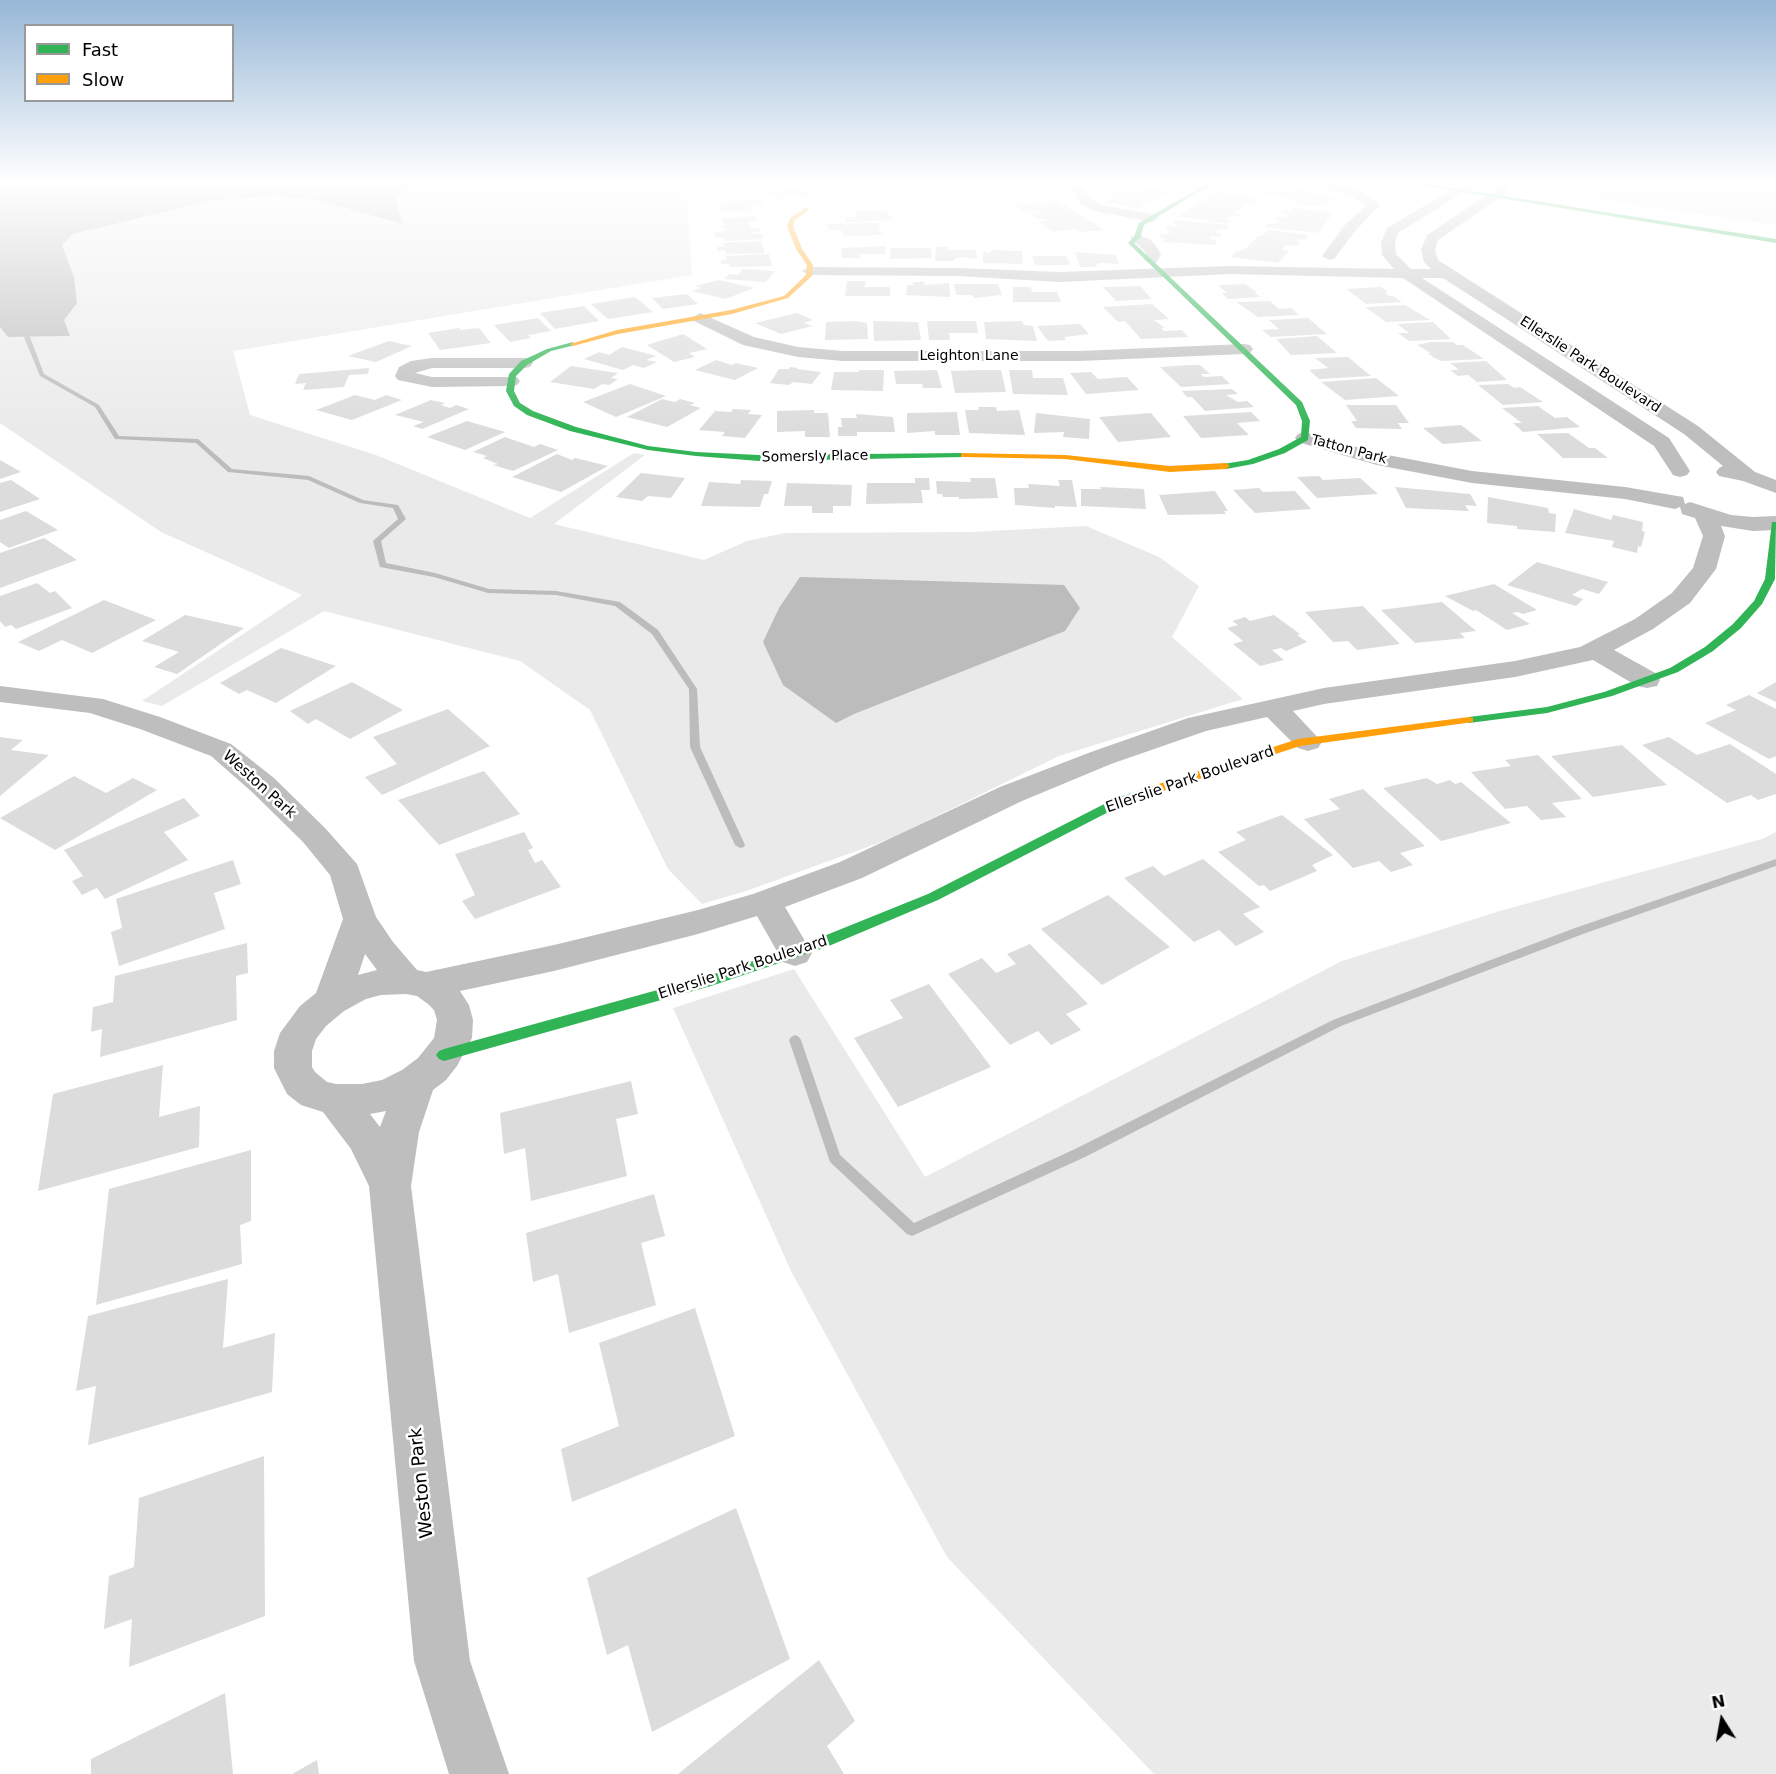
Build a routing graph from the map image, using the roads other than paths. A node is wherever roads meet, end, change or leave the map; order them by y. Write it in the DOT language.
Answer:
graph roads {
  1 [pos="810,267"];
  2 [pos="1158,267"];
  3 [pos="1401,267"];
  4 [pos="1437,267"];
  5 [pos="809,271"];
  6 [pos="1165,274"];
  7 [pos="1446,274"];
  8 [pos="1409,275"];
  9 [pos="700,318"];
  10 [pos="1244,349"];
  11 [pos="1581,359"];
  12 [pos="1541,362"];
  13 [pos="524,363"];
  14 [pos="511,381"];
  15 [pos="1305,438"];
  16 [pos="1671,476"];
  17 [pos="1748,476"];
  18 [pos="1776,487"];
  19 [pos="1675,502"];
  20 [pos="1705,515"];
  21 [pos="1775,524"];
  22 [pos="1595,650"];
  23 [pos="1647,680"];
  24 [pos="0,694"];
  25 [pos="1273,707"];
  26 [pos="1308,742"];
  27 [pos="765,902"];
  28 [pos="360,919"];
  29 [pos="795,952"];
  30 [pos="416,983"];
  31 [pos="331,1001"];
  32 [pos="430,1068"];
  33 [pos="336,1100"];
  34 [pos="390,1186"];
  35 [pos="479,1774"];
  1 -- 5 [label="main road"];
  2 -- 6 [label="main road"];
  3 -- 8 [label="street, Ellerslie Park Boulevard"];
  4 -- 7 [label="street, Ellerslie Park Boulevard"];
  5 -- 6 [label="street"];
  5 -- 9 [label="main road"];
  6 -- 8 [label="street"];
  6 -- 10 [label="main road"];
  7 -- 8 [label="street"];
  7 -- 11 [label="street, Ellerslie Park Boulevard"];
  8 -- 12 [label="street, Ellerslie Park Boulevard"];
  9 -- 10 [label="street, Leighton Lane"];
  9 -- 13 [label="main road"];
  10 -- 15 [label="main road"];
  11 -- 12 [label="street"];
  11 -- 17 [label="street, Ellerslie Park Boulevard"];
  12 -- 16 [label="street, Ellerslie Park Boulevard"];
  13 -- 14 [label="main road"];
  13 -- 14 [label="street"];
  14 -- 15 [label="main road, Somersly Place"];
  15 -- 16 [label="street, Tatton Park"];
  15 -- 19 [label="street, Tatton Park"];
  16 -- 17 [label="street, Tatton Park"];
  16 -- 19 [label="street"];
  17 -- 18 [label="street, Tatton Park"];
  19 -- 20 [label="street, Tatton Park"];
  20 -- 21 [label="street, Tatton Park"];
  20 -- 22 [label="street"];
  21 -- 23 [label="main road, Ellerslie Park Boulevard"];
  22 -- 23 [label="street"];
  22 -- 25 [label="street"];
  23 -- 26 [label="main road, Ellerslie Park Boulevard"];
  24 -- 28 [label="street, Weston Park"];
  25 -- 26 [label="street"];
  25 -- 27 [label="street"];
  26 -- 29 [label="main road, Ellerslie Park Boulevard"];
  27 -- 29 [label="street"];
  27 -- 30 [label="street"];
  28 -- 30 [label="street, Weston Park"];
  28 -- 31 [label="street, Weston Park"];
  29 -- 32 [label="main road, Ellerslie Park Boulevard"];
  30 -- 31 [label="street, Weston Park"];
  30 -- 32 [label="street, Weston Park"];
  31 -- 33 [label="street, Weston Park"];
  32 -- 33 [label="street, Weston Park"];
  32 -- 34 [label="street, Weston Park"];
  33 -- 34 [label="street, Weston Park"];
  34 -- 35 [label="street, Weston Park"];
}
